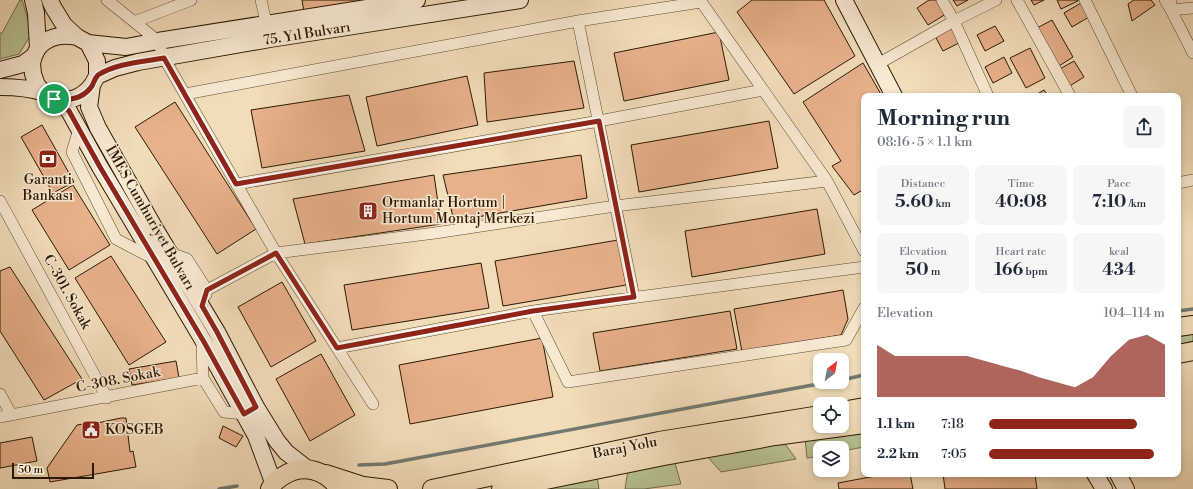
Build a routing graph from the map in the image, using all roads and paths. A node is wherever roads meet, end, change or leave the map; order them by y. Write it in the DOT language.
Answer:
graph roads {
  1 [pos="33,0"];
  2 [pos="50,0"];
  3 [pos="107,0"];
  4 [pos="191,0"];
  5 [pos="261,0"];
  6 [pos="417,0"];
  7 [pos="520,0"];
  8 [pos="844,0"];
  9 [pos="942,0"];
  10 [pos="996,0"];
  11 [pos="1017,0"];
  12 [pos="1085,0"];
  13 [pos="1165,0"];
  14 [pos="700,1"];
  15 [pos="1171,5"];
  16 [pos="1193,8"];
  17 [pos="954,20"];
  18 [pos="578,21"];
  19 [pos="134,22"];
  20 [pos="269,32"];
  21 [pos="82,40"];
  22 [pos="158,41"];
  23 [pos="36,52"];
  24 [pos="1193,53"];
  25 [pos="164,58"];
  26 [pos="878,64"];
  27 [pos="0,70"];
  28 [pos="95,81"];
  29 [pos="0,88"];
  30 [pos="763,90"];
  31 [pos="892,93"];
  32 [pos="987,93"];
  33 [pos="1068,93"];
  34 [pos="1131,93"];
  35 [pos="185,94"];
  36 [pos="49,96"];
  37 [pos="599,121"];
  38 [pos="79,129"];
  39 [pos="1193,180"];
  40 [pos="827,181"];
  41 [pos="1181,182"];
  42 [pos="236,184"];
  43 [pos="0,201"];
  44 [pos="615,206"];
  45 [pos="861,245"];
  46 [pos="276,253"];
  47 [pos="163,256"];
  48 [pos="861,267"];
  49 [pos="207,290"];
  50 [pos="634,297"];
  51 [pos="202,306"];
  52 [pos="533,311"];
  53 [pos="861,313"];
  54 [pos="187,315"];
  55 [pos="1193,325"];
  56 [pos="1181,327"];
  57 [pos="202,338"];
  58 [pos="337,348"];
  59 [pos="1193,351"];
  60 [pos="1181,353"];
  61 [pos="203,378"];
  62 [pos="0,394"];
  63 [pos="107,398"];
  64 [pos="373,404"];
  65 [pos="861,408"];
  66 [pos="250,410"];
  67 [pos="849,410"];
  68 [pos="11,414"];
  69 [pos="813,416"];
  70 [pos="0,418"];
  71 [pos="861,424"];
  72 [pos="317,472"];
  73 [pos="1097,477"];
  74 [pos="1120,477"];
  75 [pos="270,487"];
  76 [pos="339,489"];
  77 [pos="388,489"];
  78 [pos="432,489"];
  79 [pos="501,489"];
  80 [pos="1104,489"];
  81 [pos="1126,489"];
  1 -- 23 [label="street, İMES Cumhuriyet Bulvarı"];
  2 -- 21 [label="street, İMES Cumhuriyet Bulvarı"];
  3 -- 19 [label="street"];
  4 -- 19 [label="street"];
  5 -- 20 [label="street"];
  6 -- 20 [label="street, 75. Yıl Bulvarı"];
  7 -- 20 [label="street, 75. Yıl Bulvarı"];
  8 -- 26 [label="street"];
  9 -- 17 [label="street"];
  10 -- 17 [label="street"];
  11 -- 33 [label="street"];
  12 -- 34 [label="street"];
  13 -- 15 [label="street"];
  14 -- 18 [label="street"];
  14 -- 30 [label="street"];
  15 -- 16 [label="street"];
  15 -- 24 [label="street"];
  17 -- 26 [label="street"];
  17 -- 32 [label="street"];
  18 -- 35 [label="street"];
  18 -- 37 [label="street"];
  19 -- 22 [label="street"];
  20 -- 22 [label="street, 75. Yıl Bulvarı"];
  20 -- 25 [label="street, 75. Yıl Bulvarı"];
  21 -- 22 [label="street, 75. Yıl Bulvarı"];
  21 -- 23 [label="street"];
  21 -- 28 [label="street, İMES Cumhuriyet Bulvarı"];
  22 -- 25 [label="street"];
  23 -- 27 [label="street"];
  23 -- 36 [label="street, İMES Cumhuriyet Bulvarı"];
  25 -- 28 [label="street, 75. Yıl Bulvarı"];
  25 -- 35 [label="street"];
  26 -- 31 [label="street"];
  28 -- 36 [label="street"];
  28 -- 47 [label="street, İMES Cumhuriyet Bulvarı"];
  29 -- 36 [label="street"];
  30 -- 37 [label="street"];
  30 -- 40 [label="street"];
  35 -- 42 [label="street"];
  36 -- 38 [label="street, İMES Cumhuriyet Bulvarı"];
  37 -- 42 [label="street"];
  37 -- 44 [label="street"];
  38 -- 47 [label="street, İMES Cumhuriyet Bulvarı"];
  38 -- 47 [label="street"];
  39 -- 41 [label="street"];
  40 -- 44 [label="street"];
  40 -- 45 [label="street"];
  42 -- 46 [label="street"];
  43 -- 63 [label="street, C-301. Sokak"];
  44 -- 46 [label="street"];
  44 -- 50 [label="street"];
  46 -- 49 [label="street"];
  46 -- 58 [label="street"];
  47 -- 49 [label="street"];
  47 -- 51 [label="street, İMES Cumhuriyet Bulvarı"];
  47 -- 54 [label="street, İMES Cumhuriyet Bulvarı"];
  48 -- 50 [label="street"];
  49 -- 51 [label="street"];
  50 -- 52 [label="street"];
  51 -- 54 [label="street"];
  51 -- 66 [label="street, İMES Cumhuriyet Bulvarı"];
  52 -- 53 [label="street"];
  52 -- 58 [label="street"];
  54 -- 57 [label="street, İMES Cumhuriyet Bulvarı"];
  55 -- 56 [label="main road"];
  57 -- 61 [label="street"];
  57 -- 66 [label="street, İMES Cumhuriyet Bulvarı"];
  58 -- 64 [label="street"];
  59 -- 60 [label="main road"];
  61 -- 63 [label="street, C-308. Sokak"];
  61 -- 66 [label="street"];
  62 -- 68 [label="street"];
  63 -- 68 [label="street, C-308. Sokak"];
  65 -- 67 [label="main road"];
  66 -- 72 [label="street, İMES Cumhuriyet Bulvarı"];
  66 -- 75 [label="street, İMES Cumhuriyet Bulvarı"];
  68 -- 70 [label="street, C-308. Sokak"];
  69 -- 78 [label="main road, Baraj Yolu"];
  71 -- 79 [label="main road, Baraj Yolu"];
  72 -- 75 [label="main road"];
  72 -- 76 [label="main road"];
  72 -- 77 [label="main road"];
  73 -- 80 [label="street"];
  74 -- 81 [label="street"];
}
